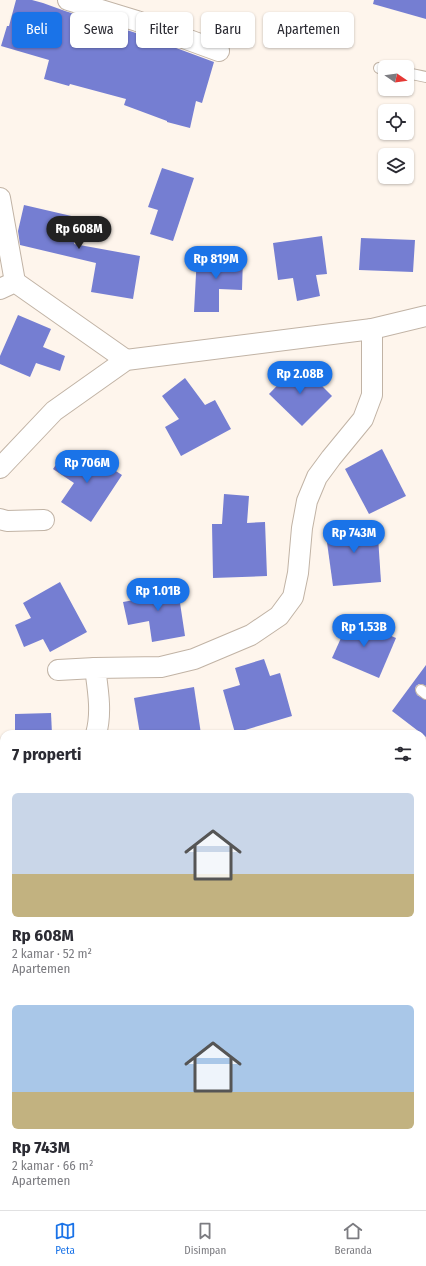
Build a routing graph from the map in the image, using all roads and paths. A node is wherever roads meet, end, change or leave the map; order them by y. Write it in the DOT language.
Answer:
graph roads {
  1 [pos="68,0"];
  2 [pos="220,51"];
  3 [pos="414,74"];
  4 [pos="426,77"];
  5 [pos="0,198"];
  6 [pos="7,286"];
  7 [pos="426,316"];
  8 [pos="372,329"];
  9 [pos="126,360"];
  10 [pos="0,468"];
  11 [pos="0,519"];
  12 [pos="44,520"];
  13 [pos="95,668"];
  14 [pos="58,670"];
  15 [pos="97,730"];
  1 -- 2 [label="street"];
  3 -- 4 [label="lane"];
  5 -- 6 [label="street"];
  6 -- 9 [label="street"];
  7 -- 8 [label="street"];
  8 -- 9 [label="street"];
  8 -- 13 [label="street"];
  9 -- 10 [label="street"];
  11 -- 12 [label="street"];
  13 -- 14 [label="street"];
  13 -- 15 [label="street"];
}
